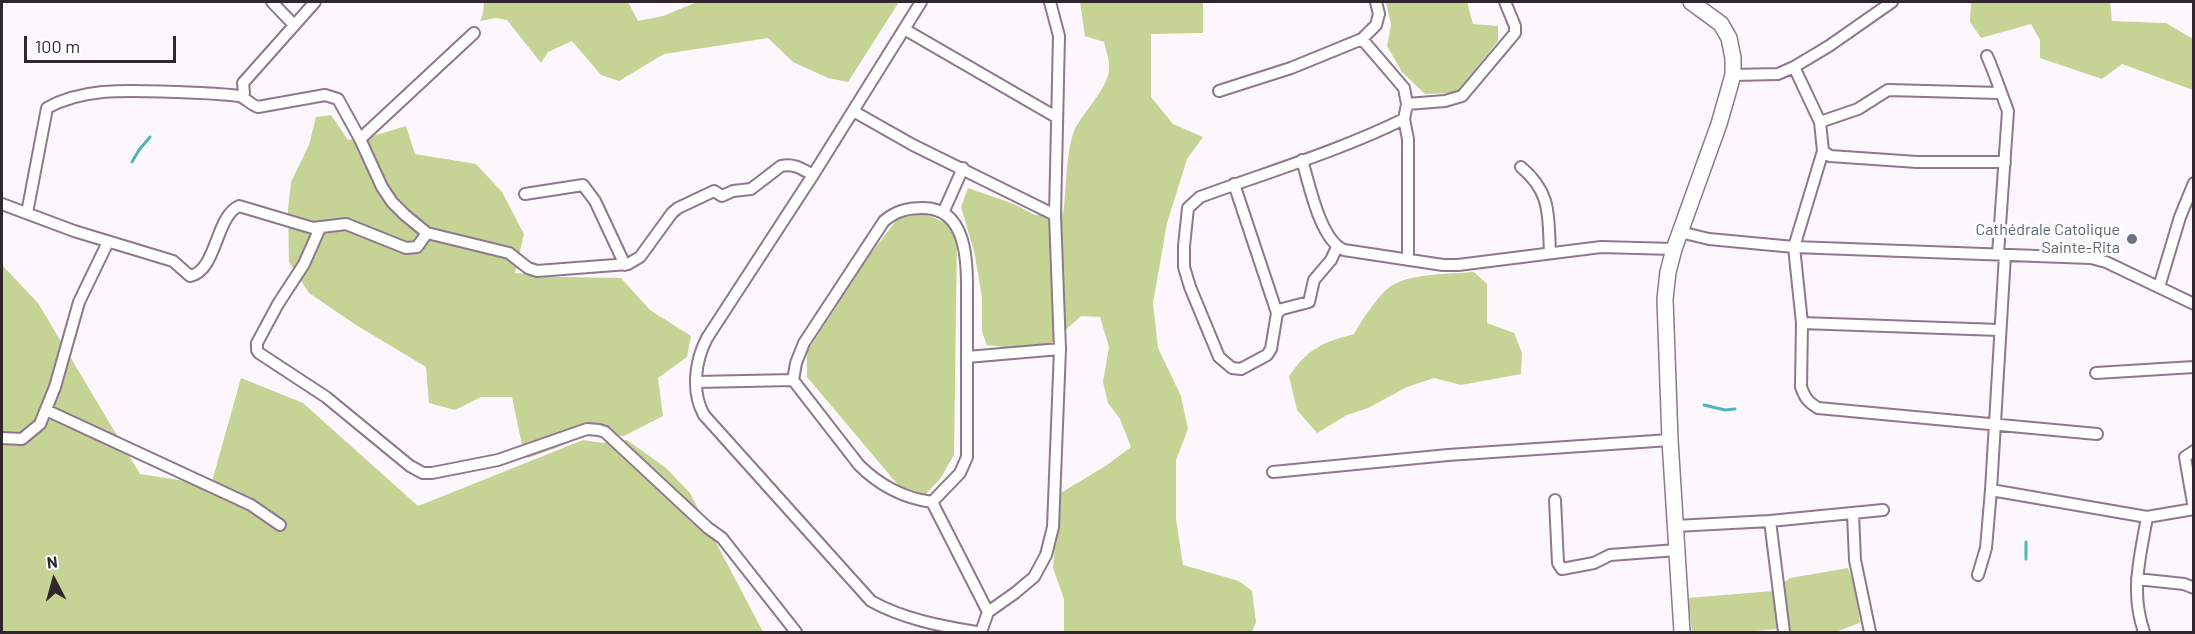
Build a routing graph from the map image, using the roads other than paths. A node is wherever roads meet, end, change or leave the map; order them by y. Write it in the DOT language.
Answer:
graph roads {
  1 [pos="272,2"];
  2 [pos="315,2"];
  3 [pos="921,2"];
  4 [pos="1050,2"];
  5 [pos="1376,2"];
  6 [pos="1505,2"];
  7 [pos="1892,2"];
  8 [pos="1699,4"];
  9 [pos="1880,5"];
  10 [pos="294,25"];
  11 [pos="904,29"];
  12 [pos="474,33"];
  13 [pos="1362,39"];
  14 [pos="1987,56"];
  15 [pos="1794,67"];
  16 [pos="1733,75"];
  17 [pos="1219,91"];
  18 [pos="2000,93"];
  19 [pos="242,96"];
  20 [pos="1407,104"];
  21 [pos="853,111"];
  22 [pos="1056,117"];
  23 [pos="1404,119"];
  24 [pos="1820,122"];
  25 [pos="360,139"];
  26 [pos="1823,151"];
  27 [pos="1302,160"];
  28 [pos="2005,162"];
  29 [pos="1521,167"];
  30 [pos="963,168"];
  31 [pos="813,175"];
  32 [pos="2193,183"];
  33 [pos="1234,184"];
  34 [pos="525,194"];
  35 [pos="2,204"];
  36 [pos="27,213"];
  37 [pos="943,213"];
  38 [pos="1055,214"];
  39 [pos="320,228"];
  40 [pos="1680,232"];
  41 [pos="427,233"];
  42 [pos="108,242"];
  43 [pos="1337,247"];
  44 [pos="1794,247"];
  45 [pos="1674,249"];
  46 [pos="1550,253"];
  47 [pos="2001,254"];
  48 [pos="1408,260"];
  49 [pos="625,265"];
  50 [pos="2159,287"];
  51 [pos="2193,304"];
  52 [pos="1277,313"];
  53 [pos="1802,323"];
  54 [pos="1999,330"];
  55 [pos="1060,349"];
  56 [pos="967,357"];
  57 [pos="2193,367"];
  58 [pos="2096,372"];
  59 [pos="793,380"];
  60 [pos="696,382"];
  61 [pos="46,410"];
  62 [pos="1994,425"];
  63 [pos="2097,434"];
  64 [pos="2,438"];
  65 [pos="1670,440"];
  66 [pos="2193,451"];
  67 [pos="1273,472"];
  68 [pos="1991,490"];
  69 [pos="1555,500"];
  70 [pos="932,502"];
  71 [pos="1882,510"];
  72 [pos="1853,514"];
  73 [pos="2147,517"];
  74 [pos="1770,521"];
  75 [pos="280,525"];
  76 [pos="1675,526"];
  77 [pos="1677,550"];
  78 [pos="1978,575"];
  79 [pos="2137,579"];
  80 [pos="2193,588"];
  81 [pos="988,612"];
  82 [pos="964,631"];
  83 [pos="1869,632"];
  84 [pos="796,633"];
  85 [pos="976,633"];
  86 [pos="981,633"];
  87 [pos="1682,633"];
  88 [pos="1784,633"];
  89 [pos="2144,633"];
  1 -- 10 [label="street"];
  2 -- 10 [label="street"];
  3 -- 11 [label="street"];
  4 -- 22 [label="street"];
  5 -- 13 [label="street"];
  6 -- 20 [label="street"];
  7 -- 9 [label="street"];
  8 -- 16 [label="main road"];
  9 -- 15 [label="street"];
  10 -- 19 [label="street"];
  11 -- 21 [label="street"];
  11 -- 22 [label="street"];
  12 -- 25 [label="street"];
  13 -- 17 [label="street"];
  13 -- 20 [label="street"];
  14 -- 18 [label="street"];
  15 -- 16 [label="street"];
  15 -- 24 [label="street"];
  16 -- 40 [label="main road"];
  18 -- 24 [label="street"];
  18 -- 28 [label="street"];
  19 -- 25 [label="street"];
  19 -- 36 [label="street"];
  20 -- 23 [label="street"];
  21 -- 30 [label="street"];
  21 -- 31 [label="street"];
  22 -- 38 [label="street"];
  23 -- 27 [label="street"];
  23 -- 48 [label="street"];
  24 -- 26 [label="street"];
  25 -- 41 [label="street"];
  26 -- 28 [label="street"];
  26 -- 44 [label="street"];
  27 -- 33 [label="street"];
  27 -- 43 [label="street"];
  28 -- 47 [label="street"];
  29 -- 46 [label="street"];
  30 -- 37 [label="street"];
  30 -- 38 [label="street"];
  31 -- 49 [label="street"];
  31 -- 60 [label="street"];
  32 -- 50 [label="street"];
  33 -- 52 [label="street"];
  33 -- 52 [label="street"];
  34 -- 49 [label="street"];
  35 -- 36 [label="street"];
  36 -- 42 [label="street"];
  37 -- 56 [label="street"];
  37 -- 59 [label="street"];
  38 -- 55 [label="street"];
  39 -- 41 [label="street"];
  39 -- 42 [label="street"];
  39 -- 84 [label="street"];
  40 -- 44 [label="street"];
  40 -- 45 [label="main road"];
  41 -- 49 [label="street"];
  42 -- 61 [label="street"];
  43 -- 48 [label="street"];
  43 -- 52 [label="street"];
  44 -- 47 [label="street"];
  44 -- 53 [label="street"];
  45 -- 46 [label="street"];
  45 -- 65 [label="main road"];
  46 -- 48 [label="street"];
  47 -- 50 [label="street"];
  47 -- 54 [label="street"];
  50 -- 51 [label="street"];
  53 -- 54 [label="street"];
  53 -- 62 [label="street"];
  54 -- 62 [label="street"];
  55 -- 56 [label="street"];
  55 -- 81 [label="street"];
  56 -- 70 [label="street"];
  57 -- 58 [label="street"];
  59 -- 60 [label="street"];
  59 -- 70 [label="street"];
  60 -- 82 [label="street"];
  61 -- 64 [label="street"];
  61 -- 75 [label="street"];
  62 -- 63 [label="street"];
  62 -- 68 [label="street"];
  65 -- 67 [label="street"];
  65 -- 76 [label="main road"];
  66 -- 73 [label="street"];
  68 -- 73 [label="street"];
  68 -- 78 [label="street"];
  69 -- 77 [label="street"];
  70 -- 81 [label="street"];
  71 -- 72 [label="street"];
  72 -- 74 [label="street"];
  72 -- 83 [label="street"];
  73 -- 79 [label="street"];
  74 -- 76 [label="street"];
  74 -- 88 [label="street"];
  76 -- 77 [label="main road"];
  77 -- 87 [label="main road"];
  79 -- 80 [label="street"];
  79 -- 89 [label="street"];
  81 -- 86 [label="street"];
  82 -- 85 [label="street"];
}
